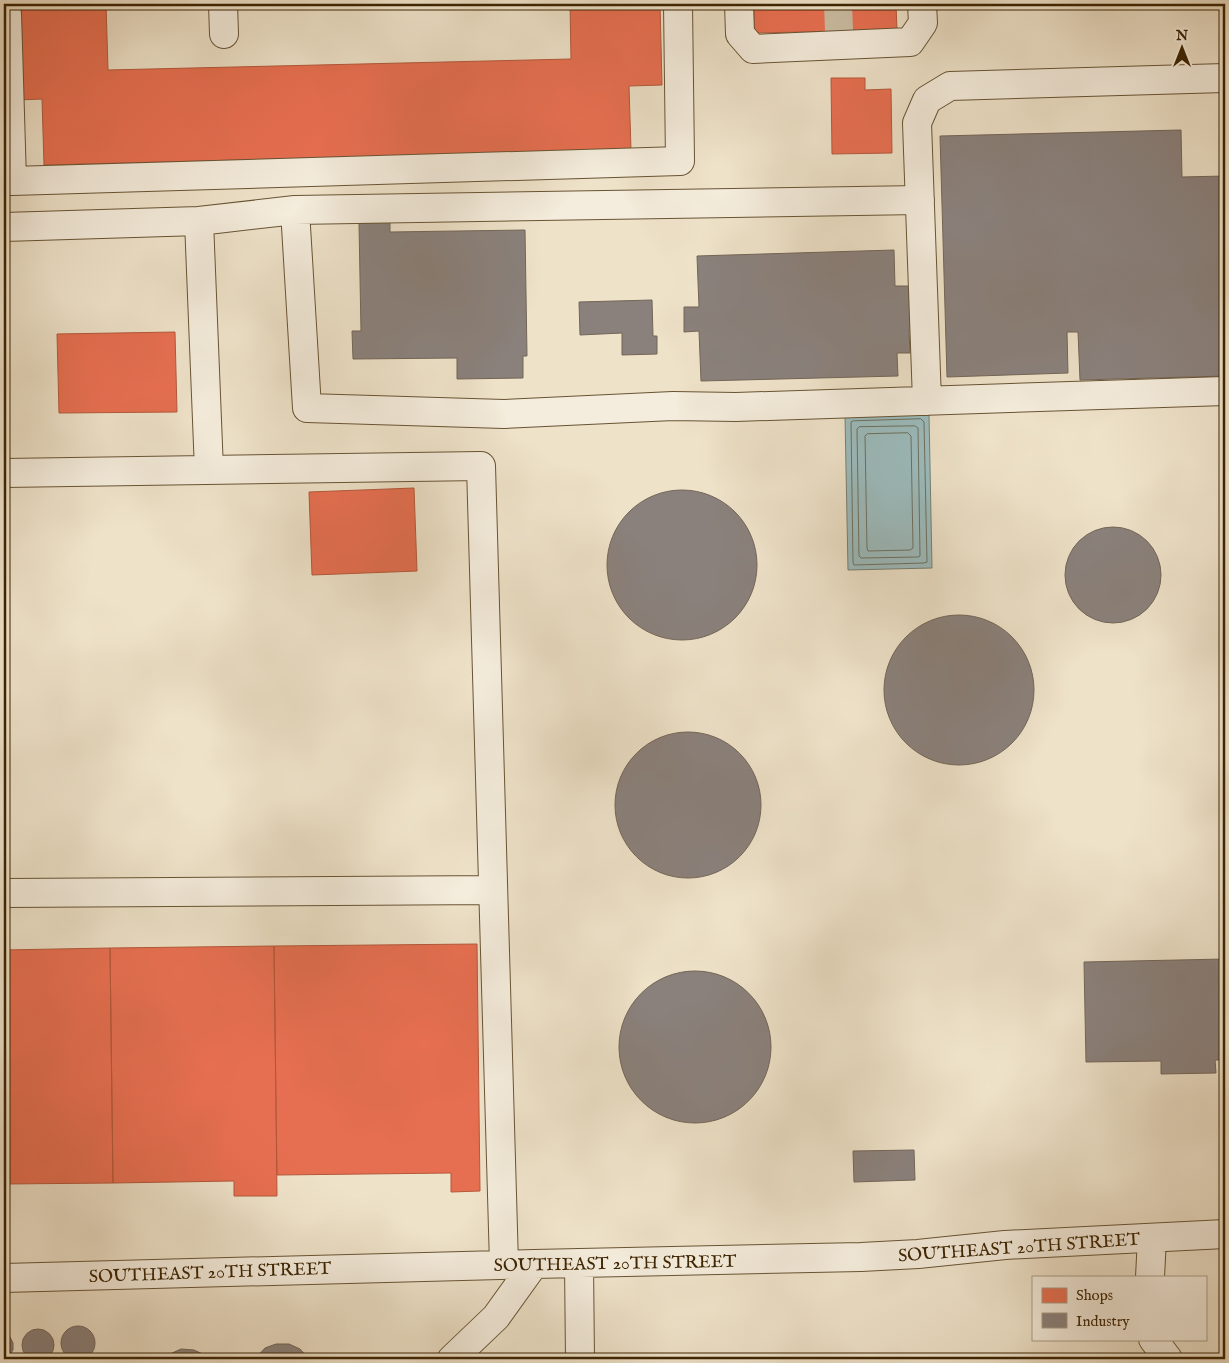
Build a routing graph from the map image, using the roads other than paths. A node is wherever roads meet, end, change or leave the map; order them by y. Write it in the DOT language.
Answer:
graph roads {
  1 [pos="223,4"];
  2 [pos="678,4"];
  3 [pos="739,4"];
  4 [pos="922,4"];
  5 [pos="4,14"];
  6 [pos="224,34"];
  7 [pos="1225,78"];
  8 [pos="8,181"];
  9 [pos="920,200"];
  10 [pos="295,210"];
  11 [pos="199,221"];
  12 [pos="4,227"];
  13 [pos="1225,391"];
  14 [pos="927,401"];
  15 [pos="209,470"];
  16 [pos="4,473"];
  17 [pos="493,890"];
  18 [pos="4,893"];
  19 [pos="1225,1234"];
  20 [pos="1152,1238"];
  21 [pos="579,1263"];
  22 [pos="504,1264"];
  23 [pos="534,1264"];
  24 [pos="1150,1276"];
  25 [pos="4,1278"];
  26 [pos="1154,1340"];
  27 [pos="452,1359"];
  28 [pos="580,1359"];
  29 [pos="1168,1359"];
  1 -- 6 [label="lane"];
  2 -- 8 [label="lane"];
  3 -- 4 [label="lane"];
  5 -- 8 [label="lane"];
  7 -- 9 [label="lane"];
  9 -- 10 [label="lane"];
  9 -- 14 [label="lane"];
  10 -- 11 [label="lane"];
  10 -- 14 [label="lane"];
  11 -- 12 [label="lane"];
  11 -- 15 [label="lane"];
  13 -- 14 [label="lane"];
  15 -- 16 [label="lane"];
  15 -- 17 [label="lane"];
  17 -- 18 [label="lane"];
  17 -- 22 [label="lane"];
  19 -- 20 [label="lane, SOUTHEAST 20TH STREET"];
  20 -- 21 [label="lane, SOUTHEAST 20TH STREET"];
  20 -- 24 [label="lane"];
  21 -- 23 [label="lane, SOUTHEAST 20TH STREET"];
  21 -- 28 [label="lane"];
  22 -- 23 [label="lane, SOUTHEAST 20TH STREET"];
  22 -- 25 [label="lane, SOUTHEAST 20TH STREET"];
  23 -- 27 [label="lane"];
  26 -- 29 [label="lane"];
}
